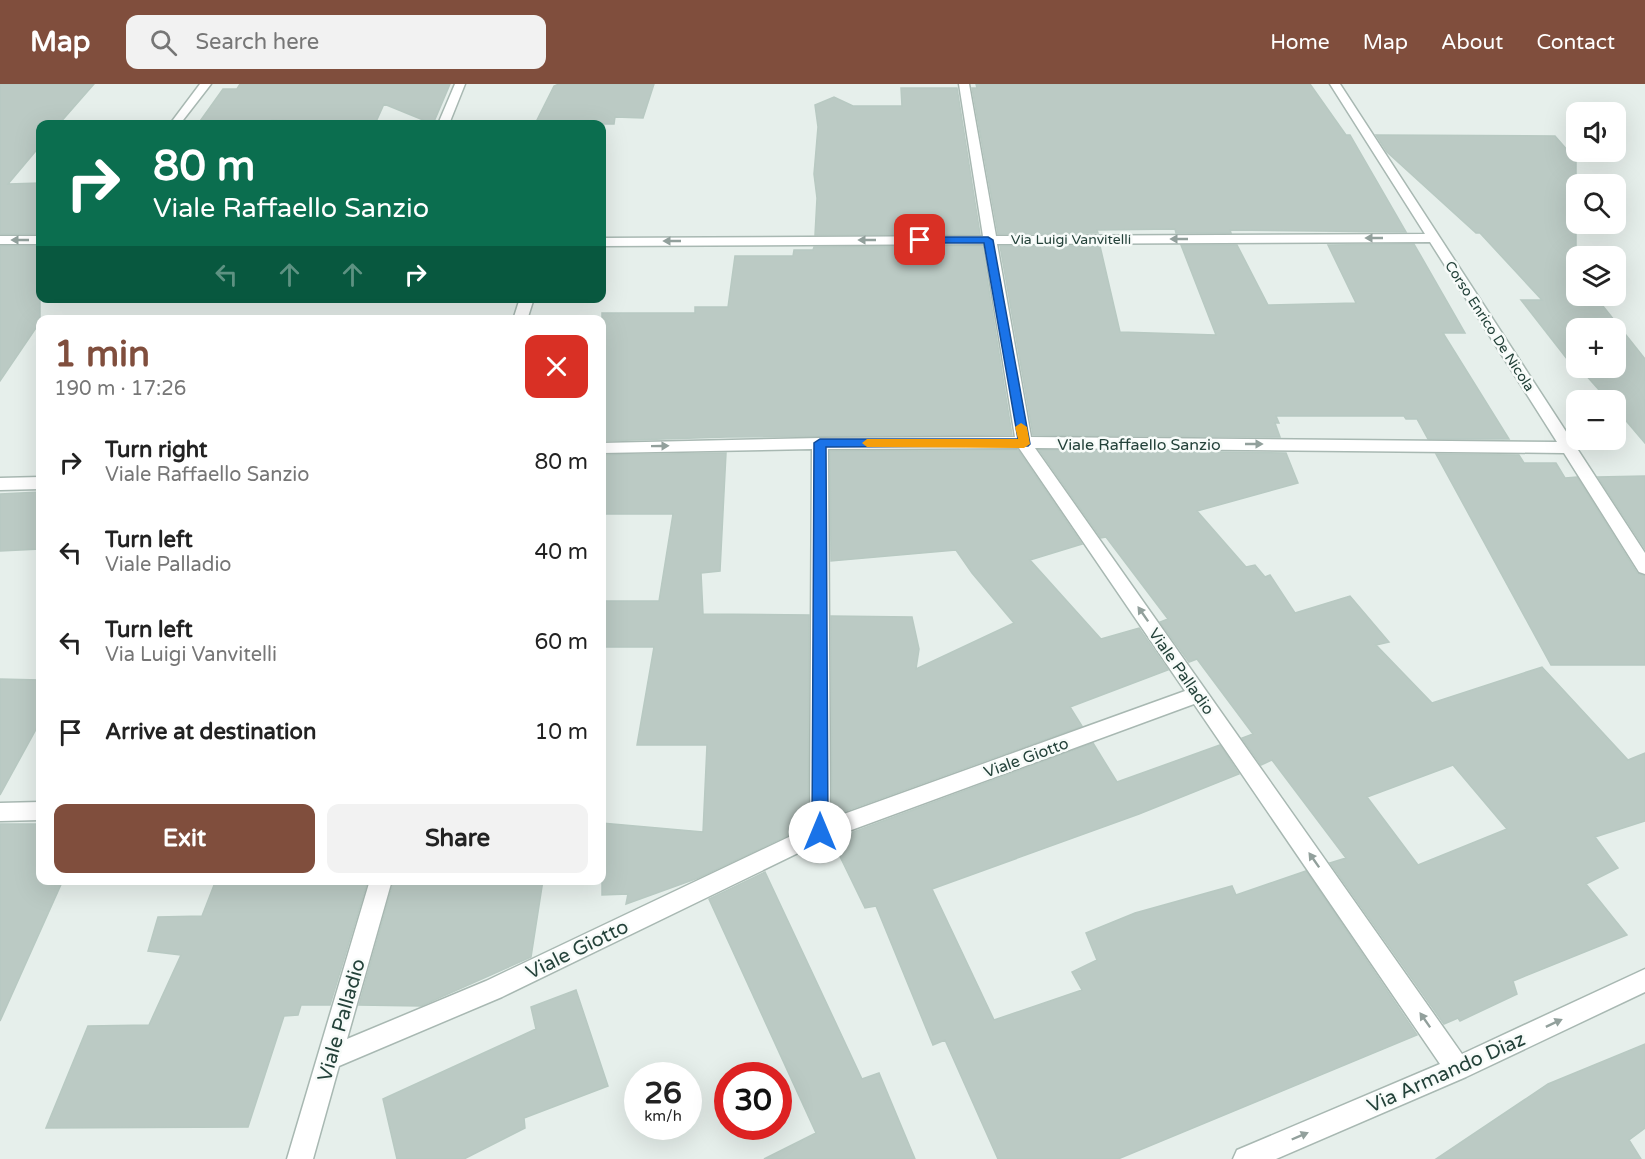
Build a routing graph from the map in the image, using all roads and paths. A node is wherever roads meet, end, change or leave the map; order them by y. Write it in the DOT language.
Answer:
graph roads {
  1 [pos="206,84"];
  2 [pos="460,84"];
  3 [pos="964,84"];
  4 [pos="1335,84"];
  5 [pos="178,120"];
  6 [pos="444,120"];
  7 [pos="1433,238"];
  8 [pos="0,240"];
  9 [pos="36,240"];
  10 [pos="988,240"];
  11 [pos="606,242"];
  12 [pos="820,443"];
  13 [pos="1024,444"];
  14 [pos="1566,445"];
  15 [pos="606,448"];
  16 [pos="1566,448"];
  17 [pos="1569,450"];
  18 [pos="36,483"];
  19 [pos="0,484"];
  20 [pos="1645,567"];
  21 [pos="1199,694"];
  22 [pos="36,811"];
  23 [pos="0,812"];
  24 [pos="820,832"];
  25 [pos="380,885"];
  26 [pos="1645,980"];
  27 [pos="331,1057"];
  28 [pos="1458,1068"];
  29 [pos="300,1159"];
  30 [pos="1246,1159"];
  1 -- 5 [label="street"];
  2 -- 6 [label="street"];
  3 -- 10 [label="street, Viale Palladio"];
  4 -- 7 [label="street, Corso Enrico De Nicola"];
  7 -- 10 [label="street, Via Luigi Vanvitelli, one-way"];
  7 -- 14 [label="street, Corso Enrico De Nicola"];
  9 -- 8 [label="street, one-way"];
  10 -- 11 [label="street, Via Luigi Vanvitelli, one-way"];
  10 -- 13 [label="street, Viale Palladio"];
  12 -- 13 [label="street, Viale Raffaello Sanzio"];
  15 -- 12 [label="street, Viale Raffaello Sanzio, one-way"];
  12 -- 24 [label="street"];
  13 -- 16 [label="street, Viale Raffaello Sanzio, one-way"];
  21 -- 13 [label="street, Viale Palladio, one-way"];
  17 -- 20 [label="street, Corso Enrico De Nicola"];
  18 -- 19 [label="street"];
  21 -- 24 [label="street, Viale Giotto"];
  28 -- 21 [label="street, Viale Palladio, one-way"];
  22 -- 23 [label="street"];
  24 -- 27 [label="street, Viale Giotto"];
  25 -- 27 [label="street, Viale Palladio"];
  28 -- 26 [label="street, Via Armando Diaz, one-way"];
  27 -- 29 [label="street, Viale Palladio"];
  30 -- 28 [label="street, Via Armando Diaz, one-way"];
}
